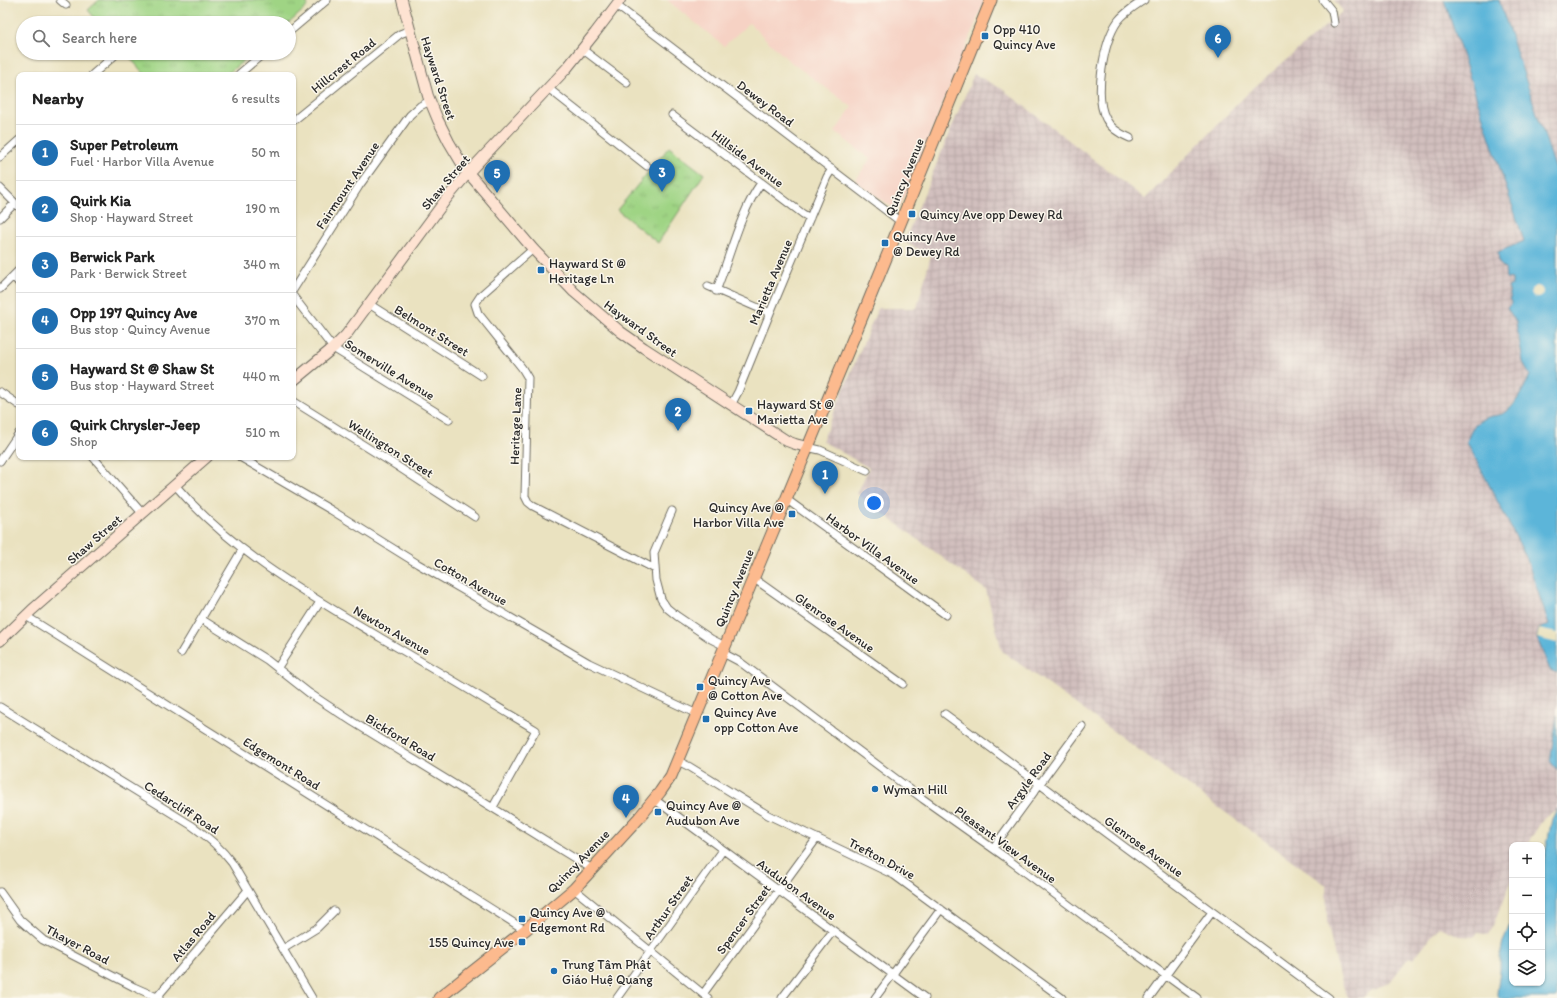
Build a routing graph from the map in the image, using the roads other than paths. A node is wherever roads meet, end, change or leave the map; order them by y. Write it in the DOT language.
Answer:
graph roads {
  1 [pos="327,0"];
  2 [pos="402,0"];
  3 [pos="991,0"];
  4 [pos="1144,0"];
  5 [pos="1323,0"];
  6 [pos="618,2"];
  7 [pos="318,3"];
  8 [pos="1334,23"];
  9 [pos="296,25"];
  10 [pos="410,30"];
  11 [pos="582,49"];
  12 [pos="109,60"];
  13 [pos="256,60"];
  14 [pos="95,72"];
  15 [pos="242,72"];
  16 [pos="627,83"];
  17 [pos="548,88"];
  18 [pos="430,101"];
  19 [pos="672,115"];
  20 [pos="296,119"];
  21 [pos="1130,138"];
  22 [pos="16,143"];
  23 [pos="0,157"];
  24 [pos="647,166"];
  25 [pos="832,169"];
  26 [pos="468,173"];
  27 [pos="761,183"];
  28 [pos="0,188"];
  29 [pos="16,204"];
  30 [pos="16,206"];
  31 [pos="0,218"];
  32 [pos="810,218"];
  33 [pos="901,222"];
  34 [pos="533,249"];
  35 [pos="16,273"];
  36 [pos="13,276"];
  37 [pos="16,280"];
  38 [pos="296,285"];
  39 [pos="708,286"];
  40 [pos="0,289"];
  41 [pos="716,291"];
  42 [pos="296,300"];
  43 [pos="369,304"];
  44 [pos="770,313"];
  45 [pos="333,348"];
  46 [pos="482,376"];
  47 [pos="296,379"];
  48 [pos="0,392"];
  49 [pos="16,403"];
  50 [pos="296,403"];
  51 [pos="732,405"];
  52 [pos="449,420"];
  53 [pos="16,437"];
  54 [pos="807,447"];
  55 [pos="96,460"];
  56 [pos="201,460"];
  57 [pos="245,460"];
  58 [pos="0,461"];
  59 [pos="867,472"];
  60 [pos="175,485"];
  61 [pos="786,499"];
  62 [pos="672,511"];
  63 [pos="142,514"];
  64 [pos="475,517"];
  65 [pos="242,550"];
  66 [pos="655,569"];
  67 [pos="753,578"];
  68 [pos="320,602"];
  69 [pos="946,615"];
  70 [pos="26,616"];
  71 [pos="201,619"];
  72 [pos="0,641"];
  73 [pos="724,649"];
  74 [pos="181,653"];
  75 [pos="278,667"];
  76 [pos="904,684"];
  77 [pos="0,708"];
  78 [pos="697,714"];
  79 [pos="945,714"];
  80 [pos="1082,726"];
  81 [pos="678,761"];
  82 [pos="1040,784"];
  83 [pos="654,799"];
  84 [pos="493,807"];
  85 [pos="817,838"];
  86 [pos="993,848"];
  87 [pos="723,850"];
  88 [pos="592,869"];
  89 [pos="574,889"];
  90 [pos="248,890"];
  91 [pos="779,891"];
  92 [pos="0,892"];
  93 [pos="941,909"];
  94 [pos="334,911"];
  95 [pos="1212,912"];
  96 [pos="525,930"];
  97 [pos="833,931"];
  98 [pos="282,949"];
  99 [pos="651,952"];
  100 [pos="893,974"];
  101 [pos="1166,975"];
  102 [pos="706,996"];
  103 [pos="158,998"];
  104 [pos="312,998"];
  105 [pos="439,998"];
  106 [pos="617,998"];
  107 [pos="782,998"];
  108 [pos="875,998"];
  109 [pos="925,998"];
  110 [pos="1062,998"];
  111 [pos="1149,998"];
  112 [pos="1197,998"];
  113 [pos="1329,998"];
  1 -- 7 [label="street"];
  2 -- 10 [label="street, Hayward Street"];
  3 -- 33 [label="main road, Quincy Avenue"];
  4 -- 21 [label="street"];
  5 -- 8 [label="street"];
  6 -- 11 [label="street, Shaw Street"];
  6 -- 25 [label="street, Dewey Road"];
  7 -- 9 [label="street"];
  10 -- 18 [label="street, Hayward Street"];
  10 -- 20 [label="street, Hillcrest Road"];
  11 -- 16 [label="street"];
  11 -- 17 [label="street, Shaw Street"];
  12 -- 14 [label="street"];
  13 -- 15 [label="street"];
  17 -- 24 [label="street"];
  17 -- 26 [label="street, Shaw Street"];
  18 -- 26 [label="street, Hayward Street"];
  18 -- 38 [label="street, Fairmount Avenue"];
  19 -- 27 [label="street, Hillside Avenue"];
  22 -- 23 [label="street"];
  25 -- 32 [label="street, Marietta Avenue"];
  25 -- 33 [label="street, Dewey Road"];
  26 -- 34 [label="street, Hayward Street"];
  26 -- 43 [label="street, Shaw Street"];
  27 -- 32 [label="street, Hillside Avenue"];
  27 -- 41 [label="street"];
  28 -- 29 [label="street"];
  30 -- 31 [label="street"];
  32 -- 44 [label="street, Marietta Avenue"];
  33 -- 54 [label="main road, Quincy Avenue"];
  34 -- 51 [label="street, Hayward Street"];
  34 -- 66 [label="street, Heritage Lane"];
  35 -- 36 [label="street"];
  36 -- 37 [label="street"];
  36 -- 40 [label="street"];
  39 -- 41 [label="street"];
  41 -- 44 [label="street"];
  42 -- 45 [label="street, Somerville Avenue"];
  43 -- 45 [label="street, Shaw Street"];
  43 -- 46 [label="street, Belmont Street"];
  44 -- 51 [label="street, Marietta Avenue"];
  45 -- 47 [label="street, Shaw Street"];
  45 -- 52 [label="street, Somerville Avenue"];
  48 -- 49 [label="street"];
  50 -- 64 [label="street, Wellington Street"];
  51 -- 54 [label="street, Hayward Street"];
  53 -- 58 [label="street"];
  54 -- 59 [label="street"];
  54 -- 61 [label="main road, Quincy Avenue"];
  55 -- 63 [label="street"];
  56 -- 60 [label="street, Shaw Street"];
  57 -- 78 [label="street, Cotton Avenue"];
  60 -- 63 [label="street, Shaw Street"];
  60 -- 65 [label="street, Newton Avenue"];
  61 -- 67 [label="main road, Quincy Avenue"];
  61 -- 69 [label="street, Harbor Villa Avenue"];
  62 -- 66 [label="street, Pleasant View Avenue"];
  63 -- 70 [label="street, Shaw Street"];
  65 -- 68 [label="street, Newton Avenue"];
  65 -- 71 [label="street"];
  66 -- 73 [label="street, Pleasant View Avenue"];
  67 -- 73 [label="main road, Quincy Avenue"];
  67 -- 76 [label="street, Glenrose Avenue"];
  68 -- 75 [label="street"];
  68 -- 84 [label="street, Newton Avenue"];
  70 -- 72 [label="street, Shaw Street"];
  70 -- 96 [label="street, Edgemont Road"];
  71 -- 74 [label="street"];
  71 -- 75 [label="street, Bickford Road"];
  73 -- 78 [label="main road, Quincy Avenue"];
  73 -- 86 [label="street, Pleasant View Avenue"];
  75 -- 84 [label="street, Bickford Road"];
  77 -- 90 [label="street, Cedarcliff Road"];
  78 -- 81 [label="main road, Quincy Avenue"];
  79 -- 82 [label="street, Glenrose Avenue"];
  80 -- 82 [label="street, Argyle Road"];
  81 -- 83 [label="main road, Quincy Avenue"];
  81 -- 85 [label="street, Trefton Drive"];
  82 -- 86 [label="street, Argyle Road"];
  82 -- 95 [label="street, Glenrose Avenue"];
  83 -- 87 [label="street, Audubon Avenue"];
  83 -- 88 [label="main road, Quincy Avenue"];
  84 -- 88 [label="street, Bickford Road"];
  85 -- 91 [label="street, Spencer Street"];
  85 -- 93 [label="street, Trefton Drive"];
  86 -- 101 [label="street, Pleasant View Avenue"];
  87 -- 91 [label="street, Audubon Avenue"];
  87 -- 99 [label="street, Arthur Street"];
  88 -- 89 [label="main road, Quincy Avenue"];
  89 -- 96 [label="main road, Quincy Avenue"];
  89 -- 99 [label="street"];
  90 -- 98 [label="street, Cedarcliff Road"];
  90 -- 103 [label="street, Atlas Road"];
  91 -- 97 [label="street, Audubon Avenue"];
  91 -- 102 [label="street, Spencer Street"];
  92 -- 103 [label="street, Thayer Road"];
  93 -- 100 [label="street"];
  93 -- 110 [label="street, Trefton Drive"];
  94 -- 98 [label="street"];
  95 -- 101 [label="street"];
  95 -- 113 [label="street, Glenrose Avenue"];
  96 -- 105 [label="main road, Quincy Avenue"];
  97 -- 100 [label="street, Audubon Avenue"];
  97 -- 107 [label="street"];
  98 -- 104 [label="street, Cedarcliff Road"];
  99 -- 102 [label="street"];
  99 -- 106 [label="street, Arthur Street"];
  100 -- 108 [label="street"];
  100 -- 109 [label="street, Audubon Avenue"];
  101 -- 111 [label="street"];
  101 -- 112 [label="street, Pleasant View Avenue"];
}
